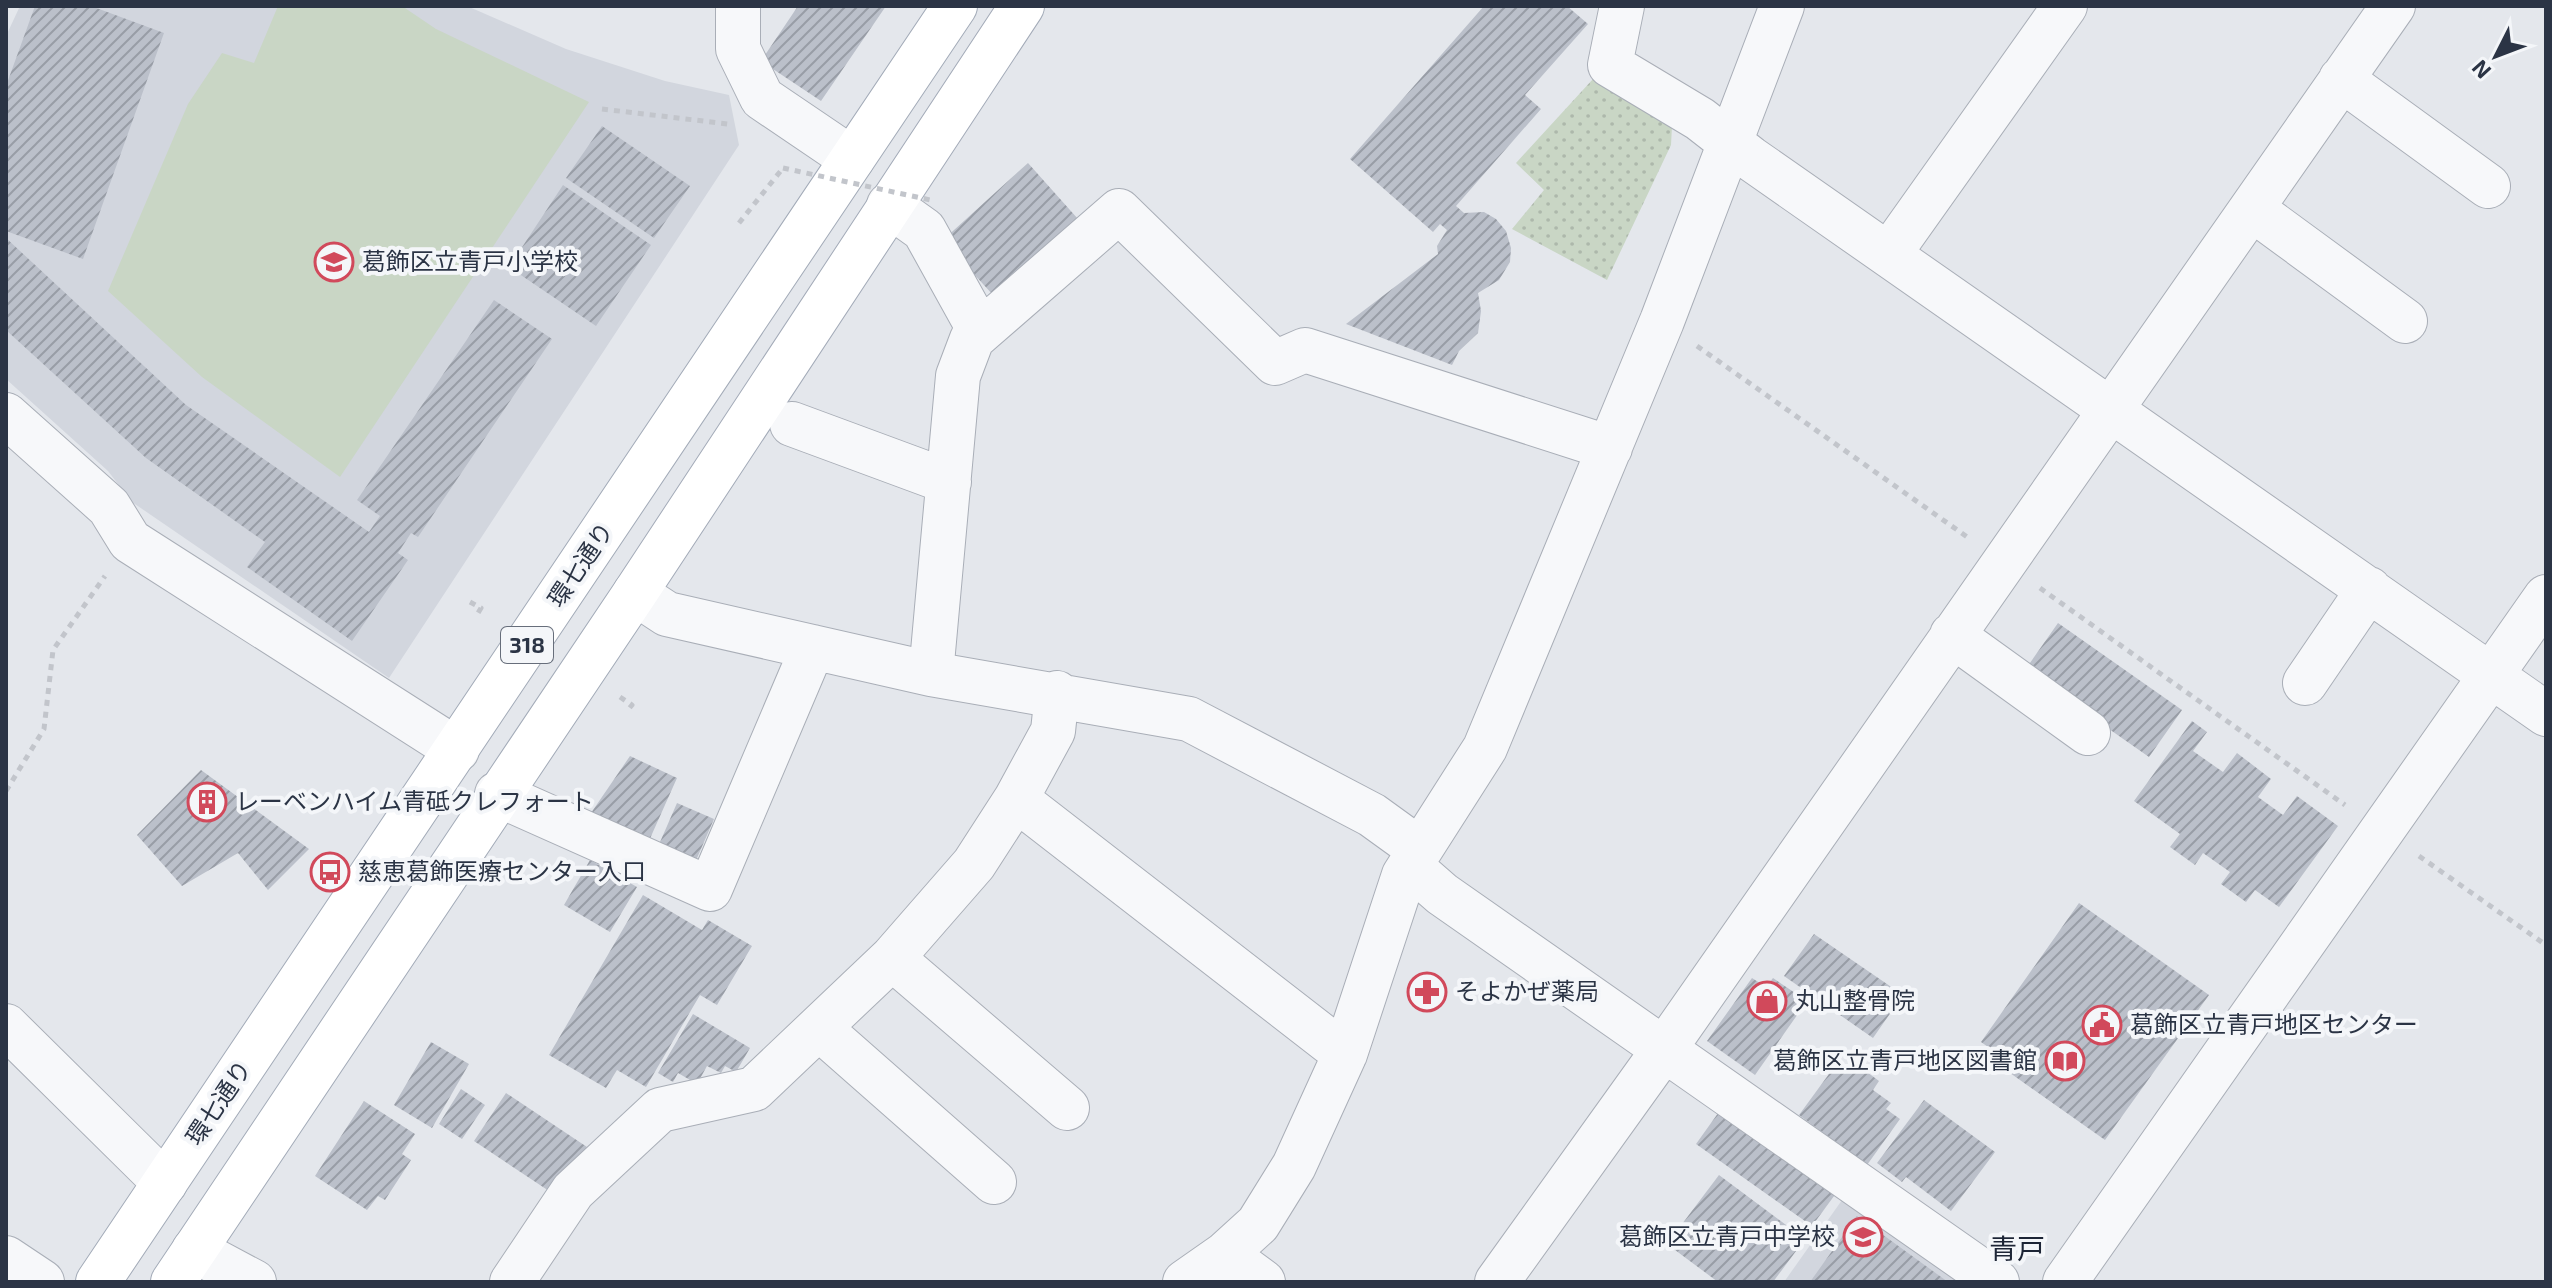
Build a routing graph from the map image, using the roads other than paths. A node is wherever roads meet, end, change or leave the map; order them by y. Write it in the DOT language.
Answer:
graph roads {
  1 [pos="738,6"];
  2 [pos="955,6"];
  3 [pos="1022,6"];
  4 [pos="1622,6"];
  5 [pos="1782,6"];
  6 [pos="2065,6"];
  7 [pos="2393,6"];
  8 [pos="2341,79"];
  9 [pos="1731,143"];
  10 [pos="852,159"];
  11 [pos="2488,186"];
  12 [pos="889,205"];
  13 [pos="2252,209"];
  14 [pos="1889,254"];
  15 [pos="2405,321"];
  16 [pos="980,331"];
  17 [pos="2112,409"];
  18 [pos="6,415"];
  19 [pos="792,424"];
  20 [pos="1610,448"];
  21 [pos="949,482"];
  22 [pos="2369,589"];
  23 [pos="635,593"];
  24 [pos="2546,597"];
  25 [pos="1952,635"];
  26 [pos="813,647"];
  27 [pos="931,674"];
  28 [pos="2491,675"];
  29 [pos="2305,683"];
  30 [pos="1057,693"];
  31 [pos="2546,714"];
  32 [pos="2088,733"];
  33 [pos="457,750"];
  34 [pos="497,794"];
  35 [pos="1016,799"];
  36 [pos="1415,858"];
  37 [pos="892,958"];
  38 [pos="6,1026"];
  39 [pos="819,1028"];
  40 [pos="1665,1048"];
  41 [pos="1345,1054"];
  42 [pos="1067,1108"];
  43 [pos="994,1182"];
  44 [pos="165,1183"];
  45 [pos="1225,1254"];
  46 [pos="6,1258"];
  47 [pos="183,1266"];
  48 [pos="42,1282"];
  49 [pos="98,1282"];
  50 [pos="254,1282"];
  51 [pos="512,1282"];
  52 [pos="1185,1282"];
  53 [pos="1263,1282"];
  54 [pos="1497,1282"];
  55 [pos="1997,1282"];
  56 [pos="2065,1282"];
  1 -- 10 [label="street"];
  2 -- 10 [label="main road, 環七通り / 318"];
  3 -- 12 [label="main road, 318"];
  4 -- 9 [label="street"];
  5 -- 9 [label="street"];
  6 -- 14 [label="street"];
  7 -- 8 [label="street"];
  8 -- 11 [label="street"];
  8 -- 13 [label="street"];
  9 -- 14 [label="street"];
  9 -- 20 [label="street"];
  10 -- 33 [label="main road, 環七通り / 318"];
  12 -- 16 [label="street"];
  12 -- 23 [label="main road, 318"];
  13 -- 15 [label="street"];
  13 -- 17 [label="street"];
  14 -- 17 [label="street"];
  16 -- 20 [label="street"];
  16 -- 21 [label="street"];
  17 -- 22 [label="street"];
  17 -- 25 [label="street"];
  18 -- 33 [label="street"];
  19 -- 21 [label="street"];
  20 -- 36 [label="street"];
  21 -- 27 [label="street"];
  22 -- 28 [label="street"];
  22 -- 29 [label="street"];
  23 -- 26 [label="street"];
  23 -- 34 [label="main road, 318"];
  24 -- 28 [label="street"];
  25 -- 32 [label="street"];
  25 -- 40 [label="street"];
  26 -- 27 [label="street"];
  26 -- 34 [label="street"];
  27 -- 30 [label="street"];
  28 -- 31 [label="street"];
  28 -- 56 [label="street"];
  30 -- 35 [label="street"];
  30 -- 36 [label="street"];
  33 -- 44 [label="main road, 環七通り / 318"];
  34 -- 47 [label="main road, 318"];
  35 -- 37 [label="street"];
  35 -- 41 [label="street"];
  36 -- 40 [label="street"];
  36 -- 41 [label="street"];
  37 -- 39 [label="street"];
  37 -- 42 [label="street"];
  38 -- 44 [label="street"];
  39 -- 43 [label="street"];
  39 -- 51 [label="street"];
  40 -- 54 [label="street"];
  40 -- 55 [label="street"];
  41 -- 45 [label="street"];
  44 -- 49 [label="main road, 環七通り / 318"];
  45 -- 52 [label="street"];
  45 -- 53 [label="street"];
  46 -- 48 [label="street"];
  47 -- 50 [label="street"];
}
